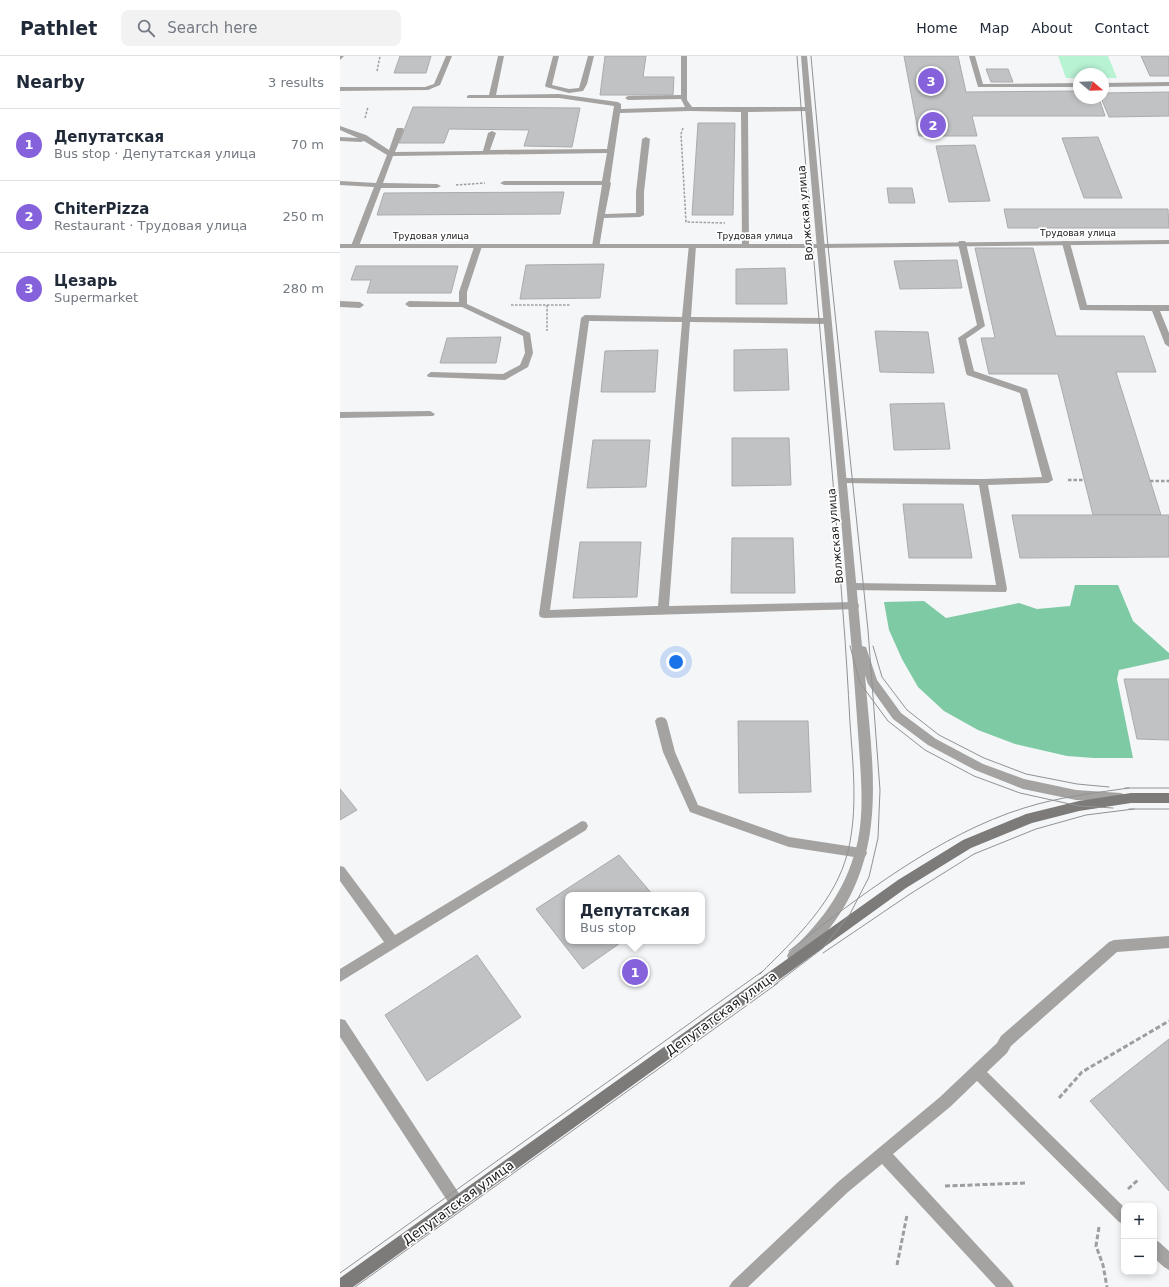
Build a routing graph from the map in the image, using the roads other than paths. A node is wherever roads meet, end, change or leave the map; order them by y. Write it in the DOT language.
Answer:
graph roads {
  1 [pos="449,56"];
  2 [pos="501,56"];
  3 [pos="556,56"];
  4 [pos="591,56"];
  5 [pos="684,56"];
  6 [pos="804,56"];
  7 [pos="972,56"];
  8 [pos="1169,84"];
  9 [pos="1073,85"];
  10 [pos="1109,85"];
  11 [pos="340,89"];
  12 [pos="468,97"];
  13 [pos="492,97"];
  14 [pos="628,98"];
  15 [pos="684,98"];
  16 [pos="690,109"];
  17 [pos="808,109"];
  18 [pos="744,110"];
  19 [pos="617,111"];
  20 [pos="340,128"];
  21 [pos="400,130"];
  22 [pos="492,133"];
  23 [pos="340,139"];
  24 [pos="646,139"];
  25 [pos="367,140"];
  26 [pos="611,151"];
  27 [pos="486,152"];
  28 [pos="390,154"];
  29 [pos="504,182"];
  30 [pos="340,183"];
  31 [pos="607,183"];
  32 [pos="378,185"];
  33 [pos="437,186"];
  34 [pos="601,216"];
  35 [pos="1169,242"];
  36 [pos="1066,243"];
  37 [pos="962,244"];
  38 [pos="340,246"];
  39 [pos="355,246"];
  40 [pos="478,246"];
  41 [pos="596,246"];
  42 [pos="692,246"];
  43 [pos="746,246"];
  44 [pos="820,246"];
  45 [pos="340,304"];
  46 [pos="409,304"];
  47 [pos="360,305"];
  48 [pos="463,305"];
  49 [pos="1155,308"];
  50 [pos="1169,308"];
  51 [pos="686,320"];
  52 [pos="827,320"];
  53 [pos="1169,344"];
  54 [pos="431,375"];
  55 [pos="430,414"];
  56 [pos="340,415"];
  57 [pos="843,480"];
  58 [pos="983,482"];
  59 [pos="852,587"];
  60 [pos="854,606"];
  61 [pos="663,610"];
  62 [pos="856,630"];
  63 [pos="661,721"];
  64 [pos="1131,798"];
  65 [pos="1169,798"];
  66 [pos="582,826"];
  67 [pos="861,853"];
  68 [pos="340,871"];
  69 [pos="1169,942"];
  70 [pos="393,943"];
  71 [pos="340,976"];
  72 [pos="767,980"];
  73 [pos="340,1025"];
  74 [pos="978,1072"];
  75 [pos="883,1154"];
  76 [pos="457,1203"];
  77 [pos="1121,1214"];
  78 [pos="1157,1250"];
  79 [pos="1169,1262"];
  80 [pos="340,1287"];
  81 [pos="737,1287"];
  82 [pos="1006,1287"];
  1 -- 11 [label="street"];
  2 -- 13 [label="street"];
  3 -- 4 [label="street"];
  5 -- 15 [label="street"];
  6 -- 17 [label="street, Волжская улица"];
  7 -- 9 [label="street"];
  8 -- 10 [label="street"];
  12 -- 13 [label="street"];
  13 -- 19 [label="street"];
  14 -- 15 [label="street"];
  15 -- 16 [label="street"];
  16 -- 18 [label="street"];
  16 -- 19 [label="street"];
  17 -- 18 [label="street"];
  17 -- 44 [label="street, Волжская улица"];
  18 -- 43 [label="street"];
  19 -- 26 [label="street"];
  20 -- 25 [label="street"];
  21 -- 28 [label="street"];
  22 -- 27 [label="street"];
  23 -- 25 [label="street"];
  24 -- 34 [label="street"];
  25 -- 28 [label="street"];
  26 -- 27 [label="street"];
  26 -- 31 [label="street"];
  27 -- 28 [label="street"];
  28 -- 32 [label="street"];
  29 -- 31 [label="street"];
  30 -- 32 [label="street"];
  31 -- 34 [label="street"];
  32 -- 33 [label="street"];
  32 -- 39 [label="street"];
  34 -- 41 [label="street"];
  35 -- 36 [label="street, Трудовая улица"];
  36 -- 37 [label="street, Трудовая улица"];
  36 -- 49 [label="street"];
  37 -- 44 [label="street, Трудовая улица"];
  37 -- 58 [label="street"];
  38 -- 39 [label="street, Трудовая улица"];
  39 -- 40 [label="street, Трудовая улица"];
  40 -- 41 [label="street, Трудовая улица"];
  40 -- 48 [label="street"];
  41 -- 42 [label="street, Трудовая улица"];
  42 -- 43 [label="street, Трудовая улица"];
  42 -- 51 [label="street"];
  43 -- 44 [label="street, Трудовая улица"];
  44 -- 52 [label="street, Волжская улица"];
  45 -- 47 [label="street"];
  46 -- 48 [label="street"];
  48 -- 54 [label="street"];
  49 -- 50 [label="street"];
  49 -- 53 [label="street"];
  51 -- 52 [label="street"];
  51 -- 61 [label="street"];
  51 -- 61 [label="street"];
  52 -- 57 [label="street, Волжская улица"];
  55 -- 56 [label="street"];
  57 -- 58 [label="street"];
  57 -- 59 [label="street, Волжская улица"];
  58 -- 59 [label="street"];
  59 -- 60 [label="street, Волжская улица"];
  60 -- 61 [label="street"];
  60 -- 62 [label="street, Волжская улица"];
  62 -- 64 [label="street, Депутатская улица"];
  62 -- 67 [label="street, Волжская улица"];
  63 -- 67 [label="street"];
  64 -- 65 [label="main road, Депутатская улица"];
  64 -- 72 [label="main road, Депутатская улица"];
  66 -- 70 [label="street"];
  67 -- 72 [label="street, Волжская улица"];
  68 -- 70 [label="street"];
  69 -- 74 [label="street"];
  70 -- 71 [label="street"];
  72 -- 76 [label="main road, Депутатская улица"];
  73 -- 76 [label="street"];
  74 -- 75 [label="street"];
  74 -- 77 [label="street"];
  75 -- 81 [label="street"];
  75 -- 82 [label="street"];
  76 -- 80 [label="main road, Депутатская улица"];
  78 -- 79 [label="street"];
}
